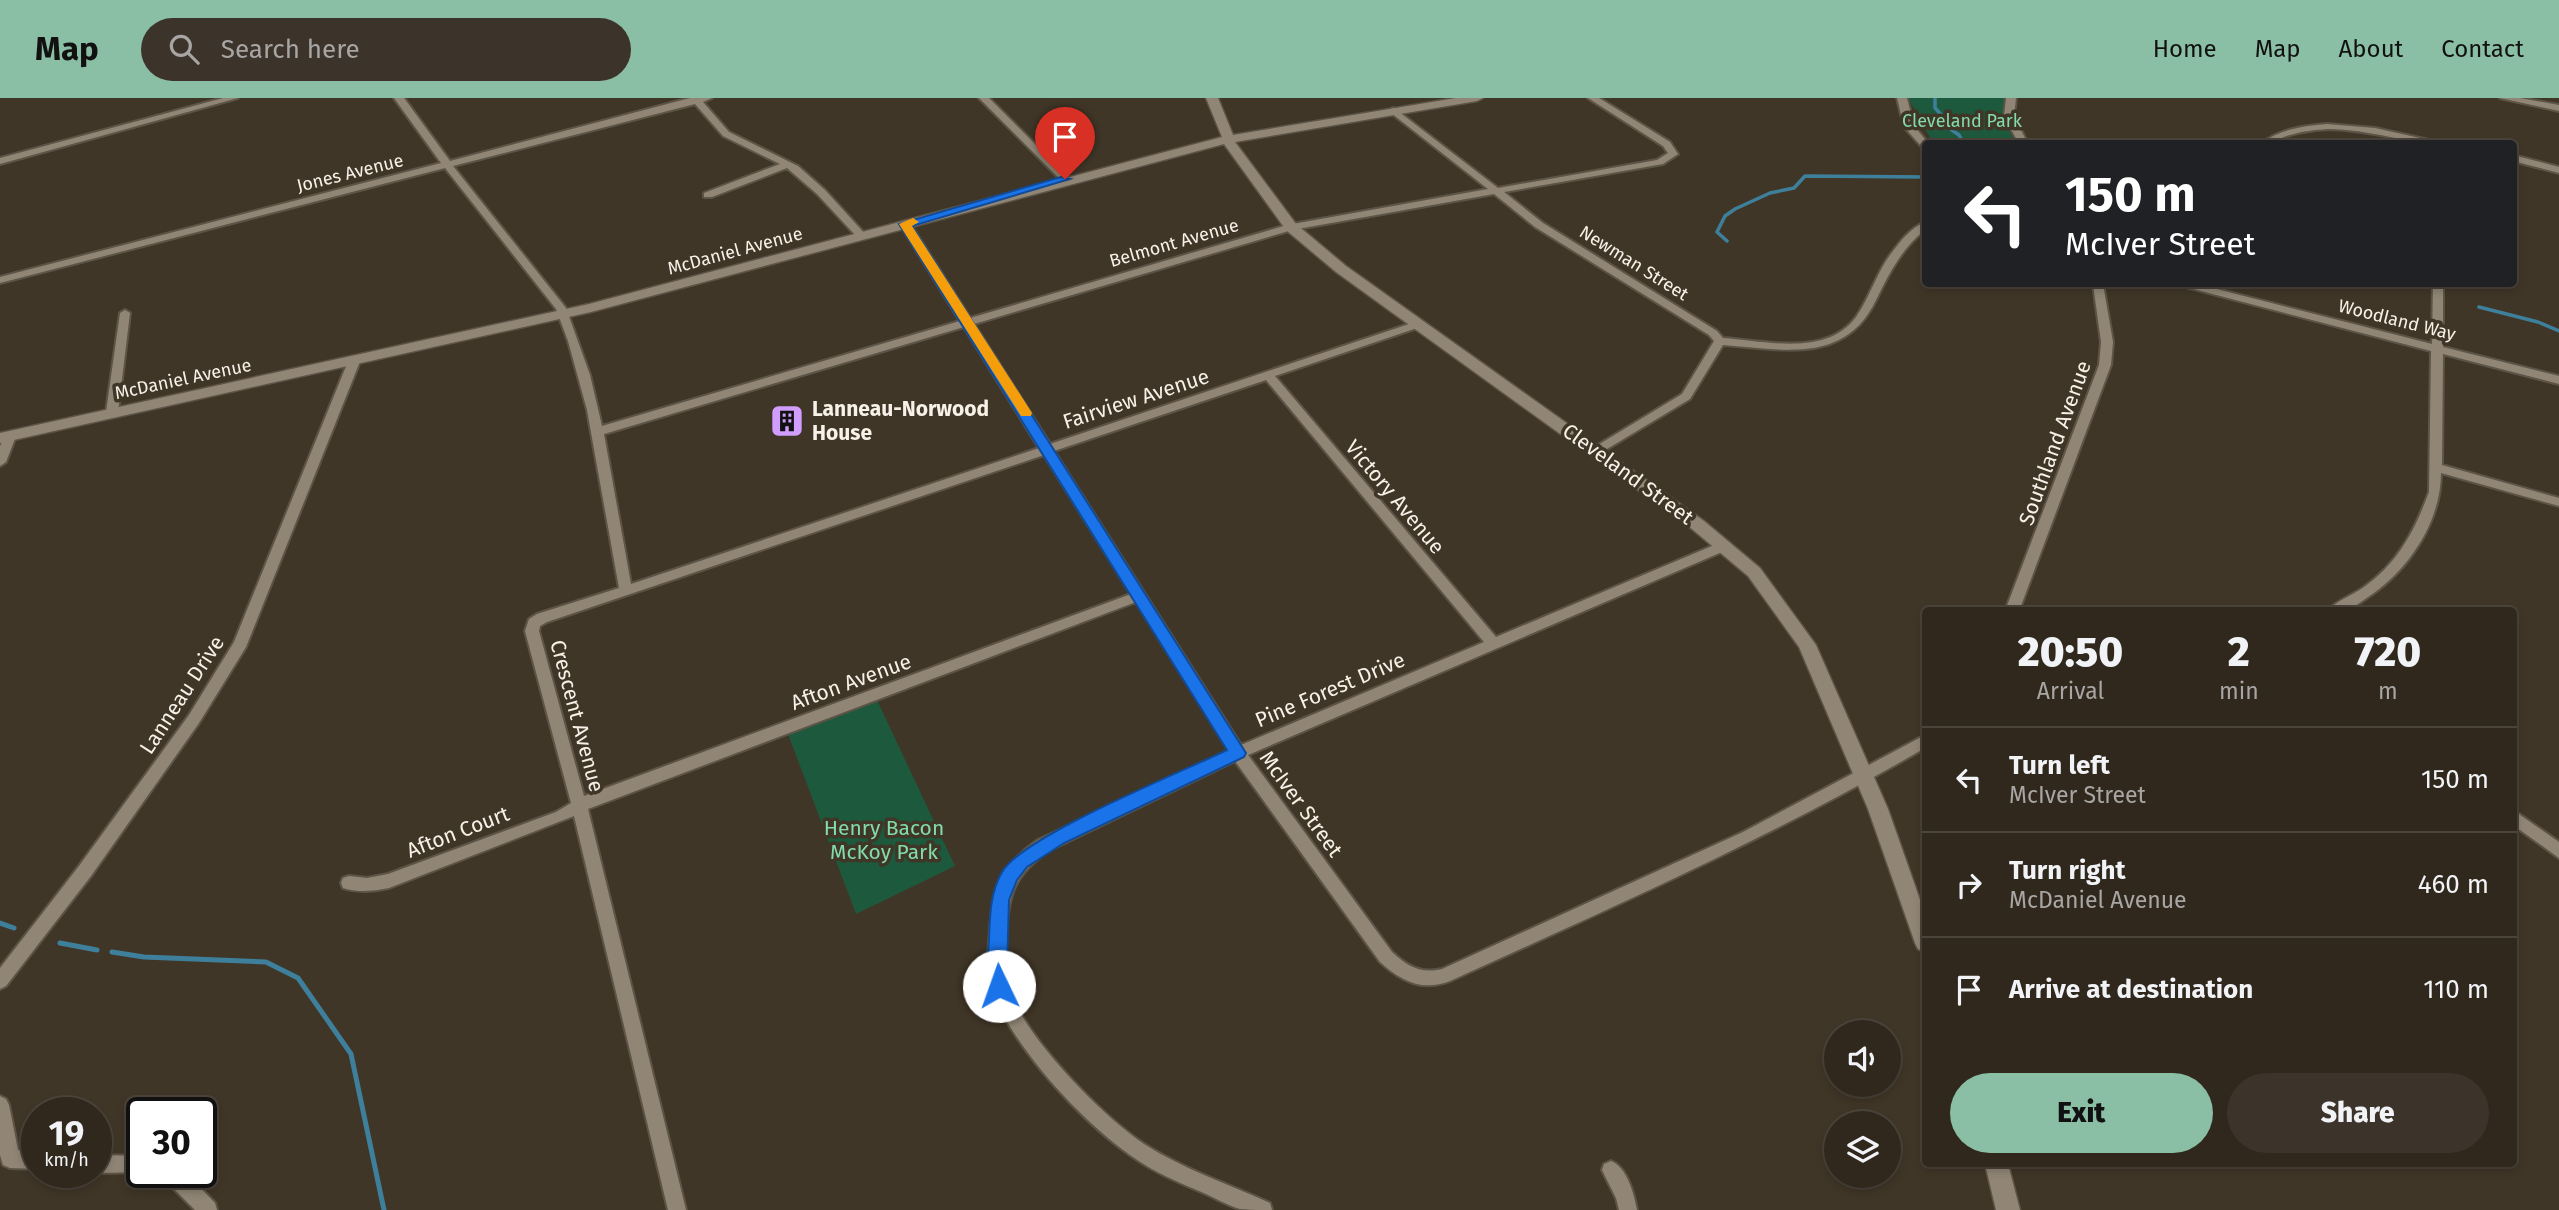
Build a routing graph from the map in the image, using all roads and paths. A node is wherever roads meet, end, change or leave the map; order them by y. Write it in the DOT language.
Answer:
graph roads {
  1 [pos="233,98"];
  2 [pos="399,98"];
  3 [pos="984,98"];
  4 [pos="1212,98"];
  5 [pos="1477,98"];
  6 [pos="1592,98"];
  7 [pos="1902,98"];
  8 [pos="2011,98"];
  9 [pos="2505,98"];
  10 [pos="700,99"];
  11 [pos="2559,108"];
  12 [pos="1394,111"];
  13 [pos="1227,139"];
  14 [pos="2022,140"];
  15 [pos="2271,140"];
  16 [pos="2424,140"];
  17 [pos="1922,142"];
  18 [pos="2517,159"];
  19 [pos="0,161"];
  20 [pos="789,164"];
  21 [pos="449,166"];
  22 [pos="2559,170"];
  23 [pos="1065,179"];
  24 [pos="1496,190"];
  25 [pos="708,195"];
  26 [pos="905,224"];
  27 [pos="1290,227"];
  28 [pos="1922,228"];
  29 [pos="861,235"];
  30 [pos="0,280"];
  31 [pos="2098,287"];
  32 [pos="2198,287"];
  33 [pos="2438,287"];
  34 [pos="125,313"];
  35 [pos="564,314"];
  36 [pos="968,320"];
  37 [pos="1419,324"];
  38 [pos="1720,341"];
  39 [pos="2438,347"];
  40 [pos="355,359"];
  41 [pos="1268,375"];
  42 [pos="2559,380"];
  43 [pos="112,412"];
  44 [pos="596,432"];
  45 [pos="5,437"];
  46 [pos="1048,448"];
  47 [pos="1597,451"];
  48 [pos="0,462"];
  49 [pos="2437,468"];
  50 [pos="2559,502"];
  51 [pos="1724,546"];
  52 [pos="626,591"];
  53 [pos="1138,596"];
  54 [pos="2014,607"];
  55 [pos="2341,607"];
  56 [pos="1493,643"];
  57 [pos="1922,743"];
  58 [pos="1238,753"];
  59 [pos="1864,778"];
  60 [pos="579,806"];
  61 [pos="2517,820"];
  62 [pos="2559,851"];
  63 [pos="349,883"];
  64 [pos="1922,934"];
  65 [pos="0,981"];
  66 [pos="0,1105"];
  67 [pos="5,1164"];
  68 [pos="1998,1167"];
  69 [pos="1611,1170"];
  70 [pos="187,1188"];
  71 [pos="208,1210"];
  72 [pos="677,1210"];
  73 [pos="1263,1210"];
  74 [pos="1628,1210"];
  75 [pos="2008,1210"];
  1 -- 19 [label="street"];
  2 -- 21 [label="street"];
  3 -- 23 [label="street"];
  4 -- 13 [label="street, Cleveland Street"];
  5 -- 12 [label="street, McDaniel Avenue"];
  6 -- 24 [label="street, Belmont Avenue"];
  7 -- 17 [label="street"];
  8 -- 14 [label="street"];
  9 -- 11 [label="street"];
  10 -- 20 [label="street"];
  10 -- 21 [label="street, Jones Avenue"];
  12 -- 13 [label="street, McDaniel Avenue"];
  12 -- 24 [label="street, Newman Street"];
  13 -- 23 [label="street, McDaniel Avenue"];
  13 -- 27 [label="street, Cleveland Street"];
  15 -- 16 [label="street"];
  18 -- 22 [label="street"];
  20 -- 25 [label="street"];
  20 -- 29 [label="street"];
  21 -- 30 [label="street, Jones Avenue"];
  21 -- 35 [label="street"];
  23 -- 26 [label="street, McDaniel Avenue"];
  24 -- 27 [label="street, Belmont Avenue"];
  24 -- 38 [label="street, Newman Street"];
  26 -- 29 [label="street, McDaniel Avenue"];
  26 -- 36 [label="street, McIver Street"];
  27 -- 36 [label="street, Belmont Avenue"];
  27 -- 37 [label="street, Cleveland Street"];
  28 -- 38 [label="street"];
  29 -- 35 [label="street, McDaniel Avenue"];
  31 -- 54 [label="street, Southland Avenue"];
  32 -- 39 [label="street, Woodland Way"];
  33 -- 39 [label="street"];
  34 -- 43 [label="street"];
  35 -- 40 [label="street, McDaniel Avenue"];
  35 -- 44 [label="street"];
  36 -- 44 [label="street, Belmont Avenue"];
  36 -- 46 [label="street, McIver Street"];
  37 -- 41 [label="street, Fairview Avenue"];
  37 -- 47 [label="street, Cleveland Street"];
  38 -- 47 [label="street"];
  39 -- 42 [label="street, Woodland Way"];
  39 -- 49 [label="street"];
  40 -- 43 [label="street, McDaniel Avenue"];
  40 -- 65 [label="street, Lanneau Drive"];
  41 -- 46 [label="street, Fairview Avenue"];
  41 -- 56 [label="street, Victory Avenue"];
  43 -- 45 [label="street, McDaniel Avenue"];
  44 -- 52 [label="street"];
  45 -- 48 [label="street"];
  46 -- 52 [label="street, Fairview Avenue"];
  46 -- 53 [label="street, McIver Street"];
  47 -- 51 [label="street, Cleveland Street"];
  49 -- 50 [label="street"];
  49 -- 55 [label="street"];
  51 -- 56 [label="street, Pine Forest Drive"];
  51 -- 59 [label="street, Cleveland Street"];
  52 -- 60 [label="street, Crescent Avenue"];
  53 -- 58 [label="street, McIver Street"];
  53 -- 60 [label="street, Afton Avenue"];
  56 -- 58 [label="street, Pine Forest Drive"];
  57 -- 59 [label="street, McIver Street"];
  58 -- 59 [label="street, McIver Street"];
  58 -- 73 [label="street, Pine Forest Drive"];
  59 -- 64 [label="street, Cleveland Street"];
  60 -- 63 [label="street, Afton Court"];
  60 -- 72 [label="street, Crescent Avenue"];
  61 -- 62 [label="street"];
  66 -- 67 [label="street"];
  68 -- 75 [label="street"];
  69 -- 74 [label="street"];
  70 -- 71 [label="street"];
}
